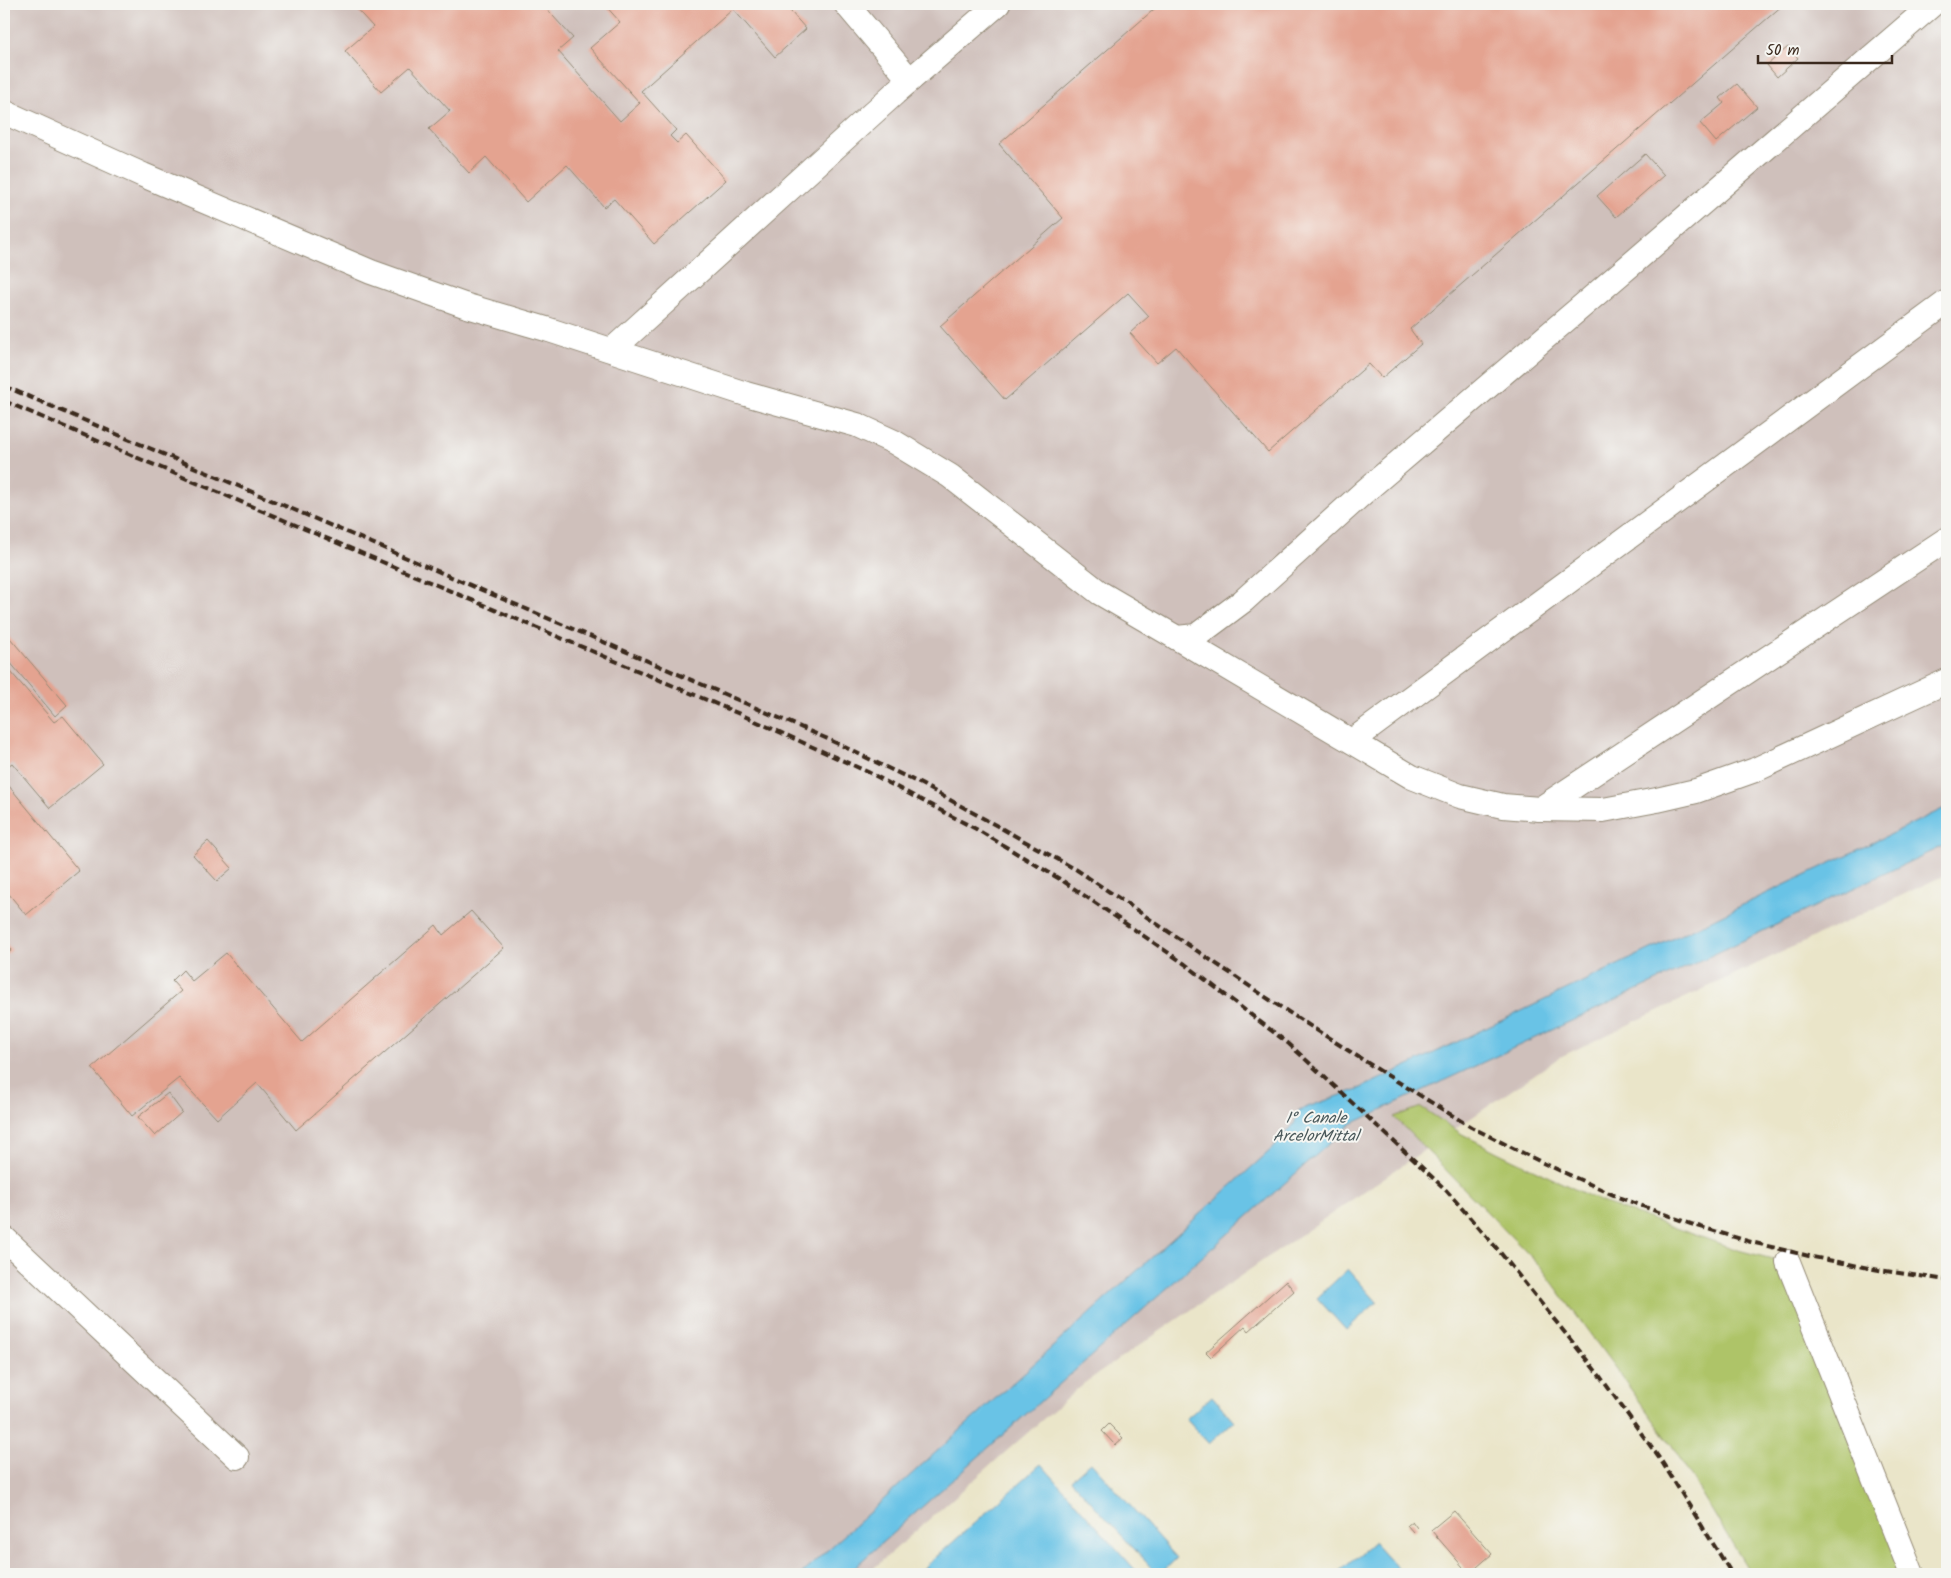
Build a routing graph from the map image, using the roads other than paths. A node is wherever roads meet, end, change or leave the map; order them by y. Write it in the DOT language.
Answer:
graph roads {
  1 [pos="846,4"];
  2 [pos="998,4"];
  3 [pos="1933,4"];
  4 [pos="910,80"];
  5 [pos="4,112"];
  6 [pos="1947,302"];
  7 [pos="612,350"];
  8 [pos="1947,539"];
  9 [pos="1177,638"];
  10 [pos="1947,681"];
  11 [pos="1352,741"];
  12 [pos="1540,809"];
  13 [pos="4,1238"];
  14 [pos="1788,1262"];
  15 [pos="237,1457"];
  16 [pos="1912,1574"];
  1 -- 4 [label="street"];
  2 -- 4 [label="street"];
  3 -- 9 [label="street"];
  4 -- 7 [label="street"];
  5 -- 7 [label="street"];
  6 -- 11 [label="street"];
  7 -- 9 [label="street"];
  8 -- 12 [label="street"];
  9 -- 11 [label="street"];
  10 -- 12 [label="street"];
  11 -- 12 [label="street"];
  13 -- 15 [label="street"];
  14 -- 16 [label="street"];
}
